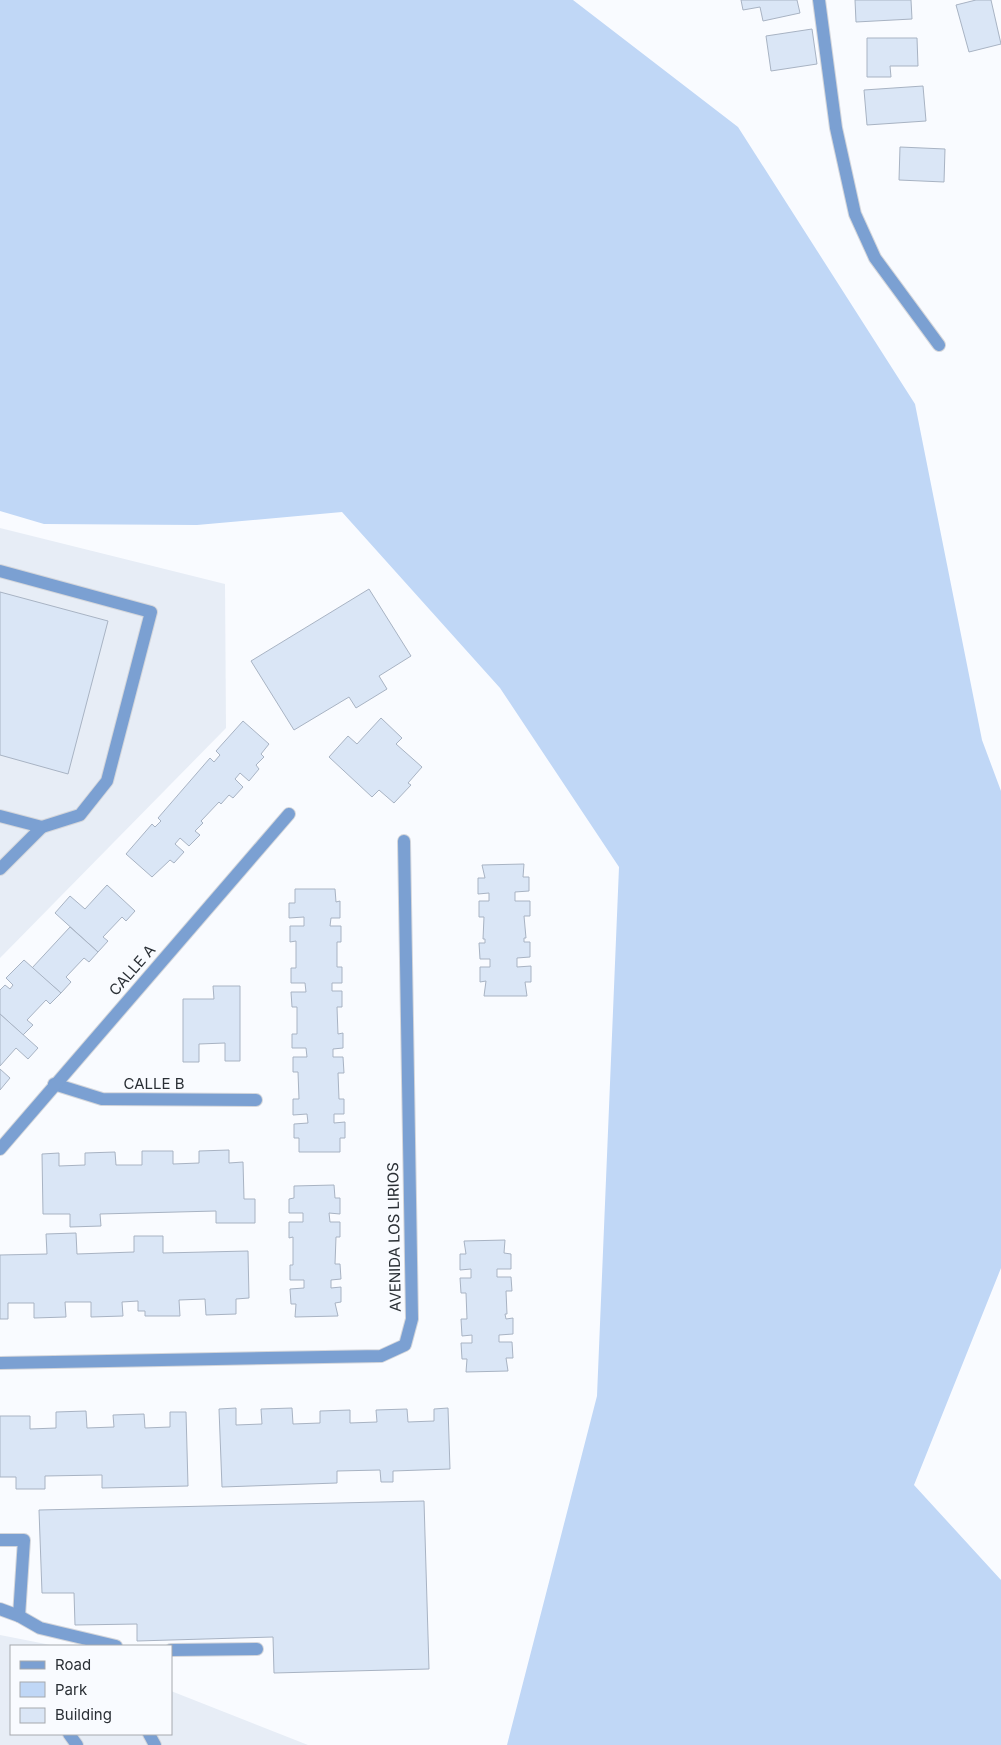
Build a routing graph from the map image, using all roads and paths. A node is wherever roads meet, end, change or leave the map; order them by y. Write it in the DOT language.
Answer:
graph roads {
  1 [pos="819,0"];
  2 [pos="939,345"];
  3 [pos="0,572"];
  4 [pos="289,814"];
  5 [pos="0,816"];
  6 [pos="42,827"];
  7 [pos="404,841"];
  8 [pos="0,869"];
  9 [pos="54,1084"];
  10 [pos="256,1100"];
  11 [pos="0,1149"];
  12 [pos="0,1363"];
  13 [pos="0,1540"];
  14 [pos="0,1609"];
  15 [pos="19,1616"];
  16 [pos="112,1645"];
  17 [pos="257,1649"];
  18 [pos="172,1650"];
  1 -- 2 [label="street"];
  3 -- 6 [label="street"];
  4 -- 9 [label="street, CALLE A"];
  5 -- 6 [label="street"];
  6 -- 8 [label="street"];
  7 -- 12 [label="street, AVENIDA LOS LIRIOS"];
  9 -- 10 [label="street, CALLE B"];
  9 -- 11 [label="street, CALLE A"];
  13 -- 15 [label="street"];
  14 -- 15 [label="street"];
  15 -- 16 [label="street"];
  17 -- 18 [label="street"];
}
